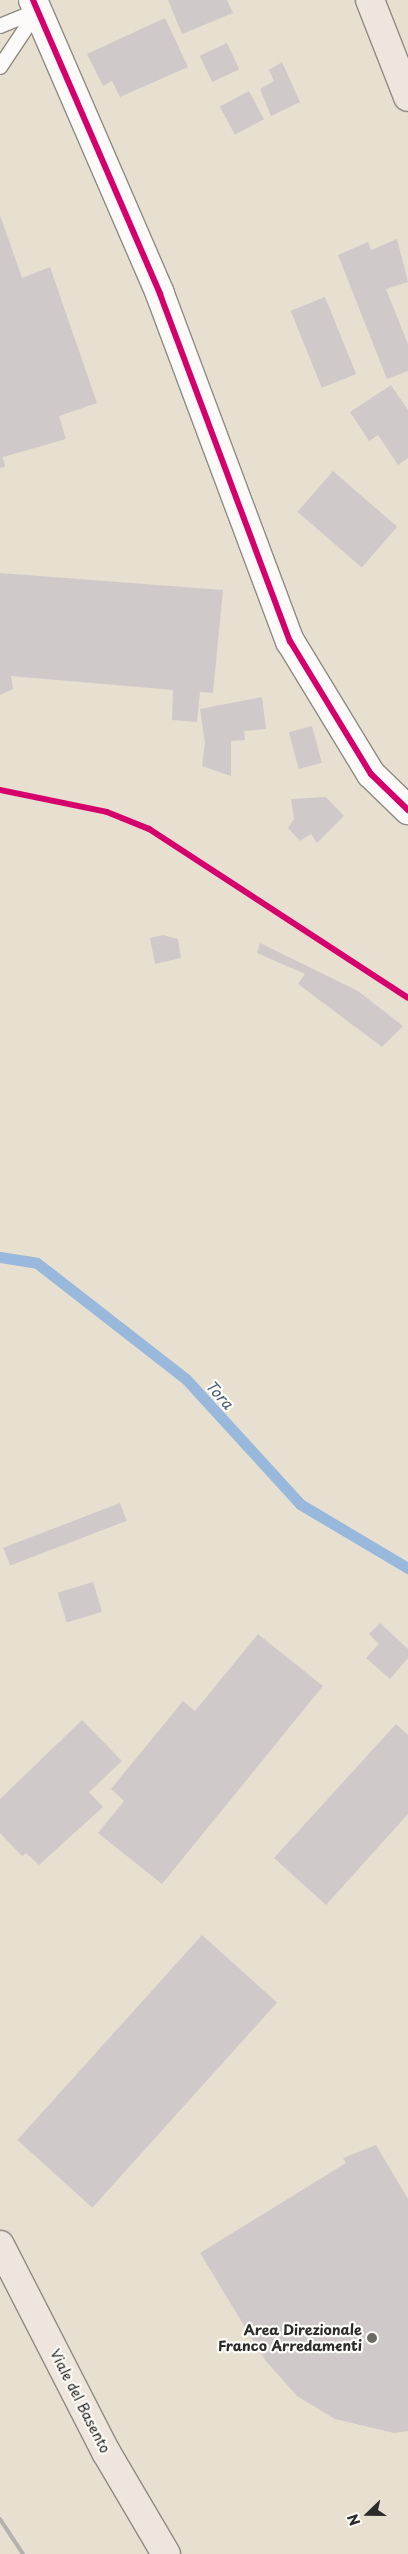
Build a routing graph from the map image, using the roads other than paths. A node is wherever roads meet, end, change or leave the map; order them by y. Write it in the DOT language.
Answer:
graph roads {
  1 [pos="370,0"];
  2 [pos="36,5"];
  3 [pos="0,26"];
  4 [pos="0,67"];
  5 [pos="408,97"];
  6 [pos="408,810"];
  7 [pos="0,2245"];
  8 [pos="166,2554"];
  1 -- 5 [label="main road"];
  2 -- 3 [label="lane"];
  2 -- 4 [label="lane"];
  2 -- 6 [label="street"];
  7 -- 8 [label="main road, Viale del Basento"];
}
